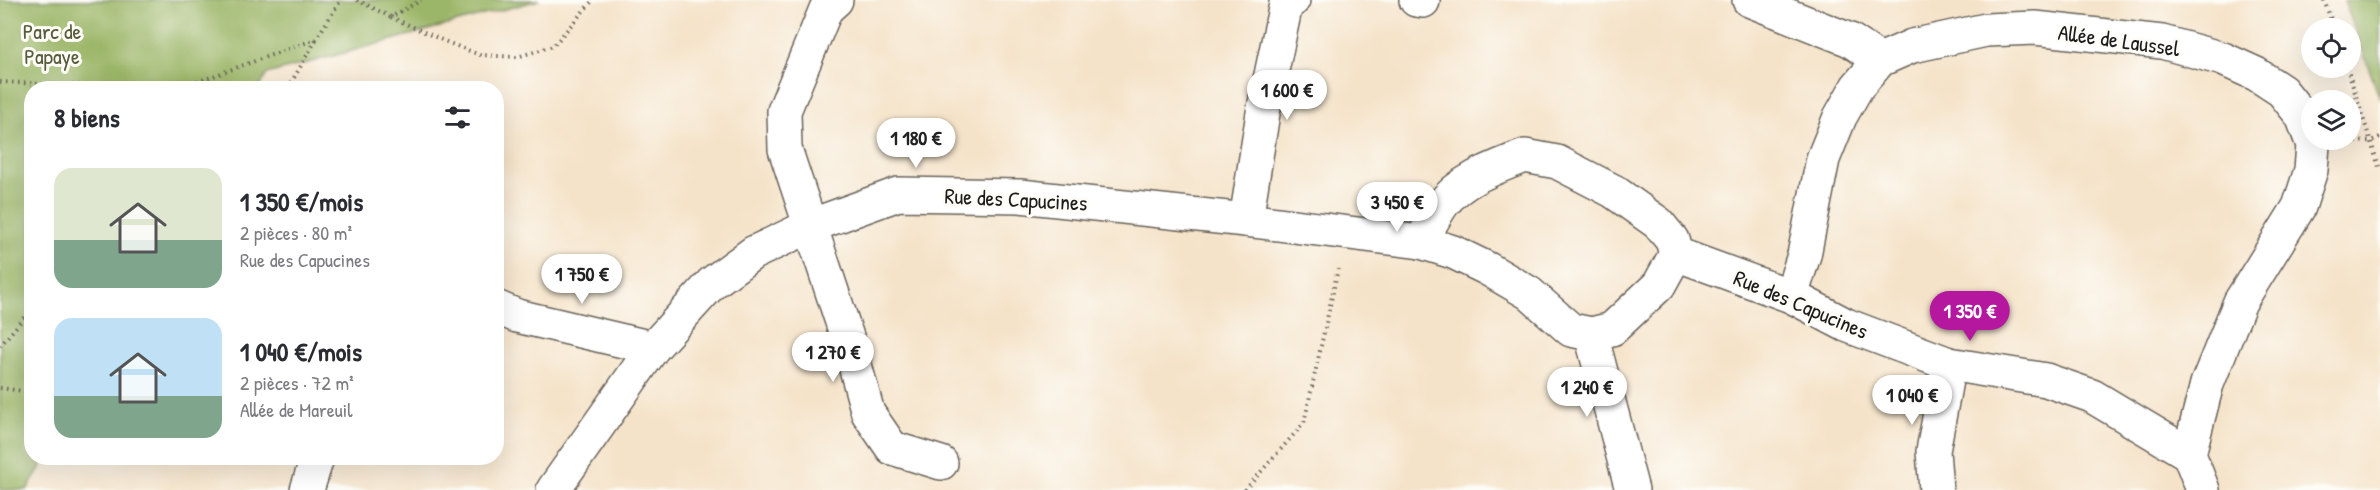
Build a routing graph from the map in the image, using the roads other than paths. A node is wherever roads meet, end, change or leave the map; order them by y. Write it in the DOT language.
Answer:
graph roads {
  1 [pos="836,0"];
  2 [pos="1293,0"];
  3 [pos="1749,0"];
  4 [pos="1880,60"];
  5 [pos="1246,220"];
  6 [pos="810,226"];
  7 [pos="1421,242"];
  8 [pos="1676,254"];
  9 [pos="1791,296"];
  10 [pos="504,310"];
  11 [pos="1591,334"];
  12 [pos="652,348"];
  13 [pos="1949,364"];
  14 [pos="2189,454"];
  15 [pos="940,463"];
  16 [pos="315,465"];
  17 [pos="307,490"];
  18 [pos="553,490"];
  19 [pos="1632,490"];
  20 [pos="1936,490"];
  21 [pos="2203,490"];
  1 -- 6 [label="street"];
  2 -- 5 [label="street"];
  3 -- 4 [label="street"];
  4 -- 9 [label="street, Allée de Laussel"];
  4 -- 14 [label="street, Allée de Laussel"];
  5 -- 6 [label="street, Rue des Capucines"];
  5 -- 7 [label="street, Rue des Capucines"];
  6 -- 12 [label="street, Rue des Capucines"];
  6 -- 15 [label="street"];
  7 -- 8 [label="street"];
  7 -- 11 [label="street, Rue des Capucines"];
  8 -- 9 [label="street, Rue des Capucines"];
  8 -- 11 [label="street"];
  9 -- 13 [label="street, Rue des Capucines"];
  10 -- 12 [label="street"];
  11 -- 19 [label="street"];
  12 -- 18 [label="street, Rue des Capucines"];
  13 -- 14 [label="street, Rue des Capucines"];
  13 -- 20 [label="street"];
  14 -- 21 [label="street"];
  16 -- 17 [label="street"];
}
